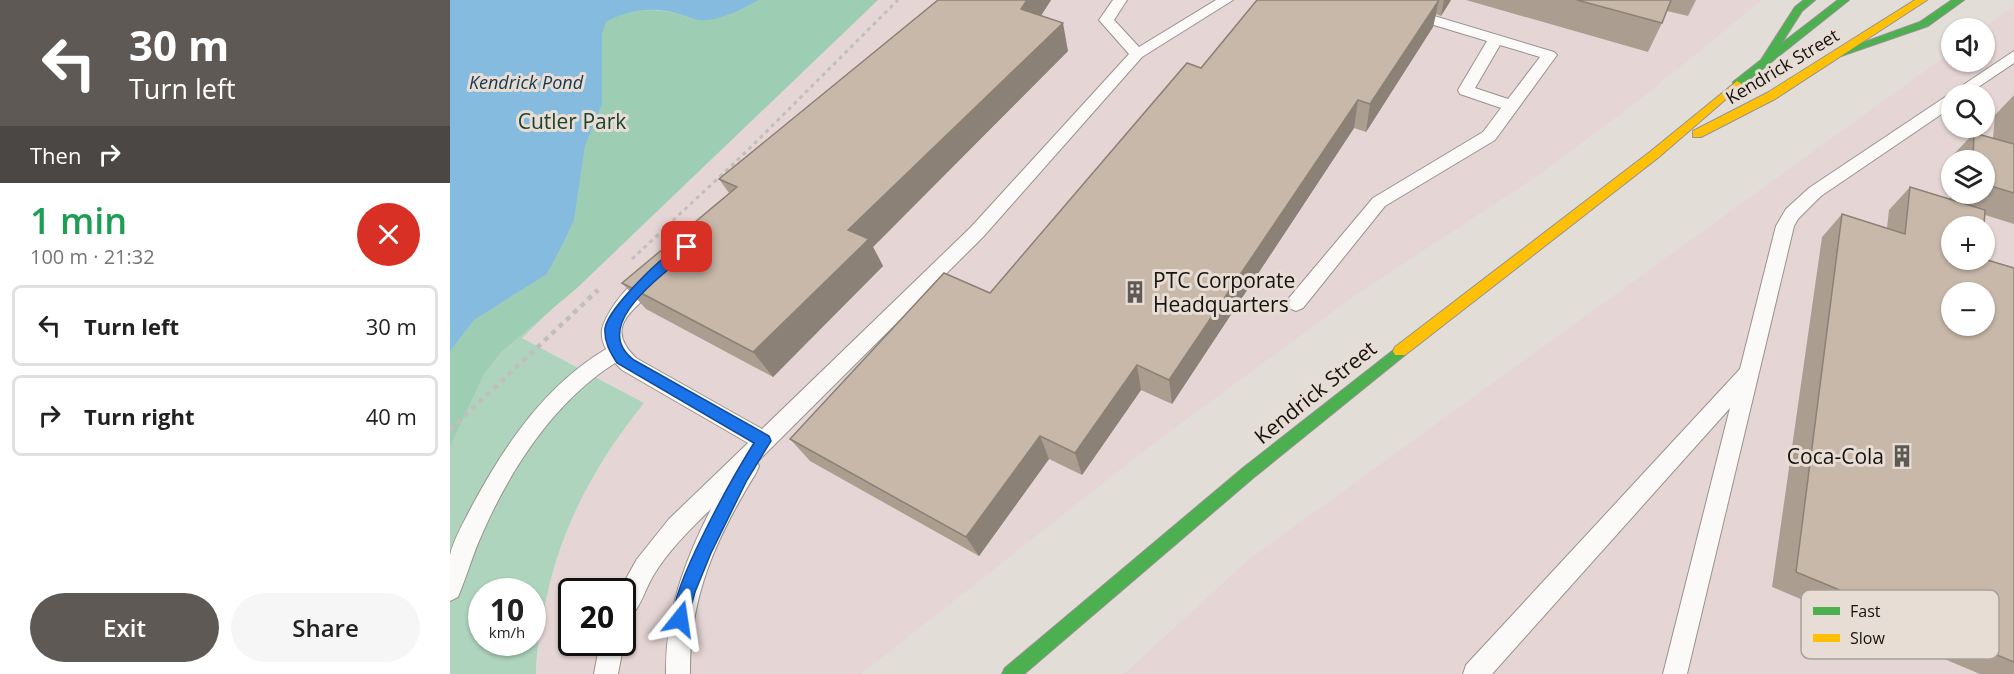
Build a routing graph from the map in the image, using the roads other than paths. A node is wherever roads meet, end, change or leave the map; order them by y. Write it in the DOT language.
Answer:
graph roads {
  1 [pos="1120,0"];
  2 [pos="1226,0"];
  3 [pos="1366,0"];
  4 [pos="1810,0"];
  5 [pos="1844,0"];
  6 [pos="1922,0"];
  7 [pos="1959,0"];
  8 [pos="1496,39"];
  9 [pos="1137,54"];
  10 [pos="1837,54"];
  11 [pos="2014,56"];
  12 [pos="1766,60"];
  13 [pos="1973,84"];
  14 [pos="1511,106"];
  15 [pos="1941,106"];
  16 [pos="1655,154"];
  17 [pos="667,264"];
  18 [pos="1296,303"];
  19 [pos="617,352"];
  20 [pos="1748,373"];
  21 [pos="764,441"];
  22 [pos="636,583"];
  23 [pos="450,589"];
  24 [pos="609,656"];
  25 [pos="606,674"];
  26 [pos="678,674"];
  27 [pos="1011,674"];
  28 [pos="1475,674"];
  29 [pos="1674,674"];
  1 -- 9 [label="lane"];
  2 -- 9 [label="lane"];
  3 -- 8 [label="lane"];
  4 -- 12 [label="main road"];
  5 -- 12 [label="main road, Kendrick Street"];
  6 -- 10 [label="main road, Kendrick Street"];
  7 -- 10 [label="main road"];
  8 -- 14 [label="lane"];
  8 -- 14 [label="lane"];
  9 -- 21 [label="lane"];
  10 -- 16 [label="main road, Kendrick Street"];
  11 -- 13 [label="lane"];
  12 -- 16 [label="main road, Kendrick Street"];
  14 -- 18 [label="lane"];
  15 -- 20 [label="lane"];
  16 -- 27 [label="main road, Kendrick Street"];
  17 -- 19 [label="lane"];
  19 -- 21 [label="lane"];
  19 -- 23 [label="lane"];
  20 -- 28 [label="lane"];
  20 -- 29 [label="lane"];
  21 -- 22 [label="lane"];
  21 -- 26 [label="lane"];
  24 -- 25 [label="lane"];
}
